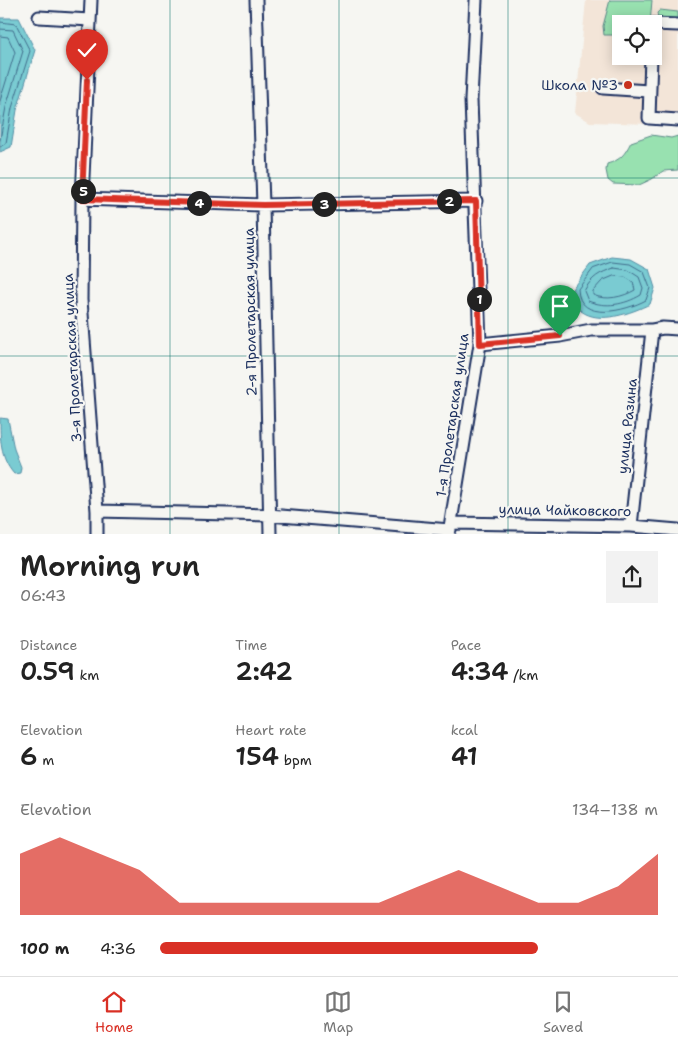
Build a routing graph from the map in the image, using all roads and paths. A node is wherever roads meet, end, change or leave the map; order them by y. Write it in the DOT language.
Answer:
graph roads {
  1 [pos="91,0"];
  2 [pos="256,0"];
  3 [pos="476,0"];
  4 [pos="38,17"];
  5 [pos="90,20"];
  6 [pos="662,24"];
  7 [pos="678,25"];
  8 [pos="651,65"];
  9 [pos="603,88"];
  10 [pos="650,91"];
  11 [pos="678,120"];
  12 [pos="82,199"];
  13 [pos="476,201"];
  14 [pos="263,205"];
  15 [pos="678,329"];
  16 [pos="652,330"];
  17 [pos="480,344"];
  18 [pos="96,511"];
  19 [pos="269,515"];
  20 [pos="631,526"];
  21 [pos="450,529"];
  22 [pos="589,529"];
  23 [pos="678,530"];
  24 [pos="97,534"];
  25 [pos="270,534"];
  1 -- 5 [label="street, 3-я Пролетарская улица"];
  2 -- 14 [label="street, 2-я Пролетарская улица"];
  3 -- 13 [label="street, 1-я Пролетарская улица"];
  4 -- 5 [label="street"];
  5 -- 12 [label="street, 3-я Пролетарская улица"];
  6 -- 7 [label="street"];
  8 -- 10 [label="street"];
  9 -- 10 [label="street"];
  10 -- 11 [label="street"];
  12 -- 14 [label="street"];
  12 -- 18 [label="street, 3-я Пролетарская улица"];
  13 -- 14 [label="street"];
  13 -- 17 [label="street, 1-я Пролетарская улица"];
  14 -- 19 [label="street, 2-я Пролетарская улица"];
  15 -- 16 [label="street"];
  16 -- 17 [label="street"];
  16 -- 20 [label="street, улица Разина"];
  17 -- 21 [label="street, 1-я Пролетарская улица"];
  18 -- 19 [label="street, улица Чайковского"];
  18 -- 24 [label="street, 3-я Пролетарская улица"];
  19 -- 21 [label="street, улица Чайковского"];
  19 -- 25 [label="street, 2-я Пролетарская улица"];
  20 -- 22 [label="street, улица Чайковского"];
  20 -- 23 [label="street, улица Чайковского"];
  21 -- 22 [label="street, улица Чайковского"];
}
